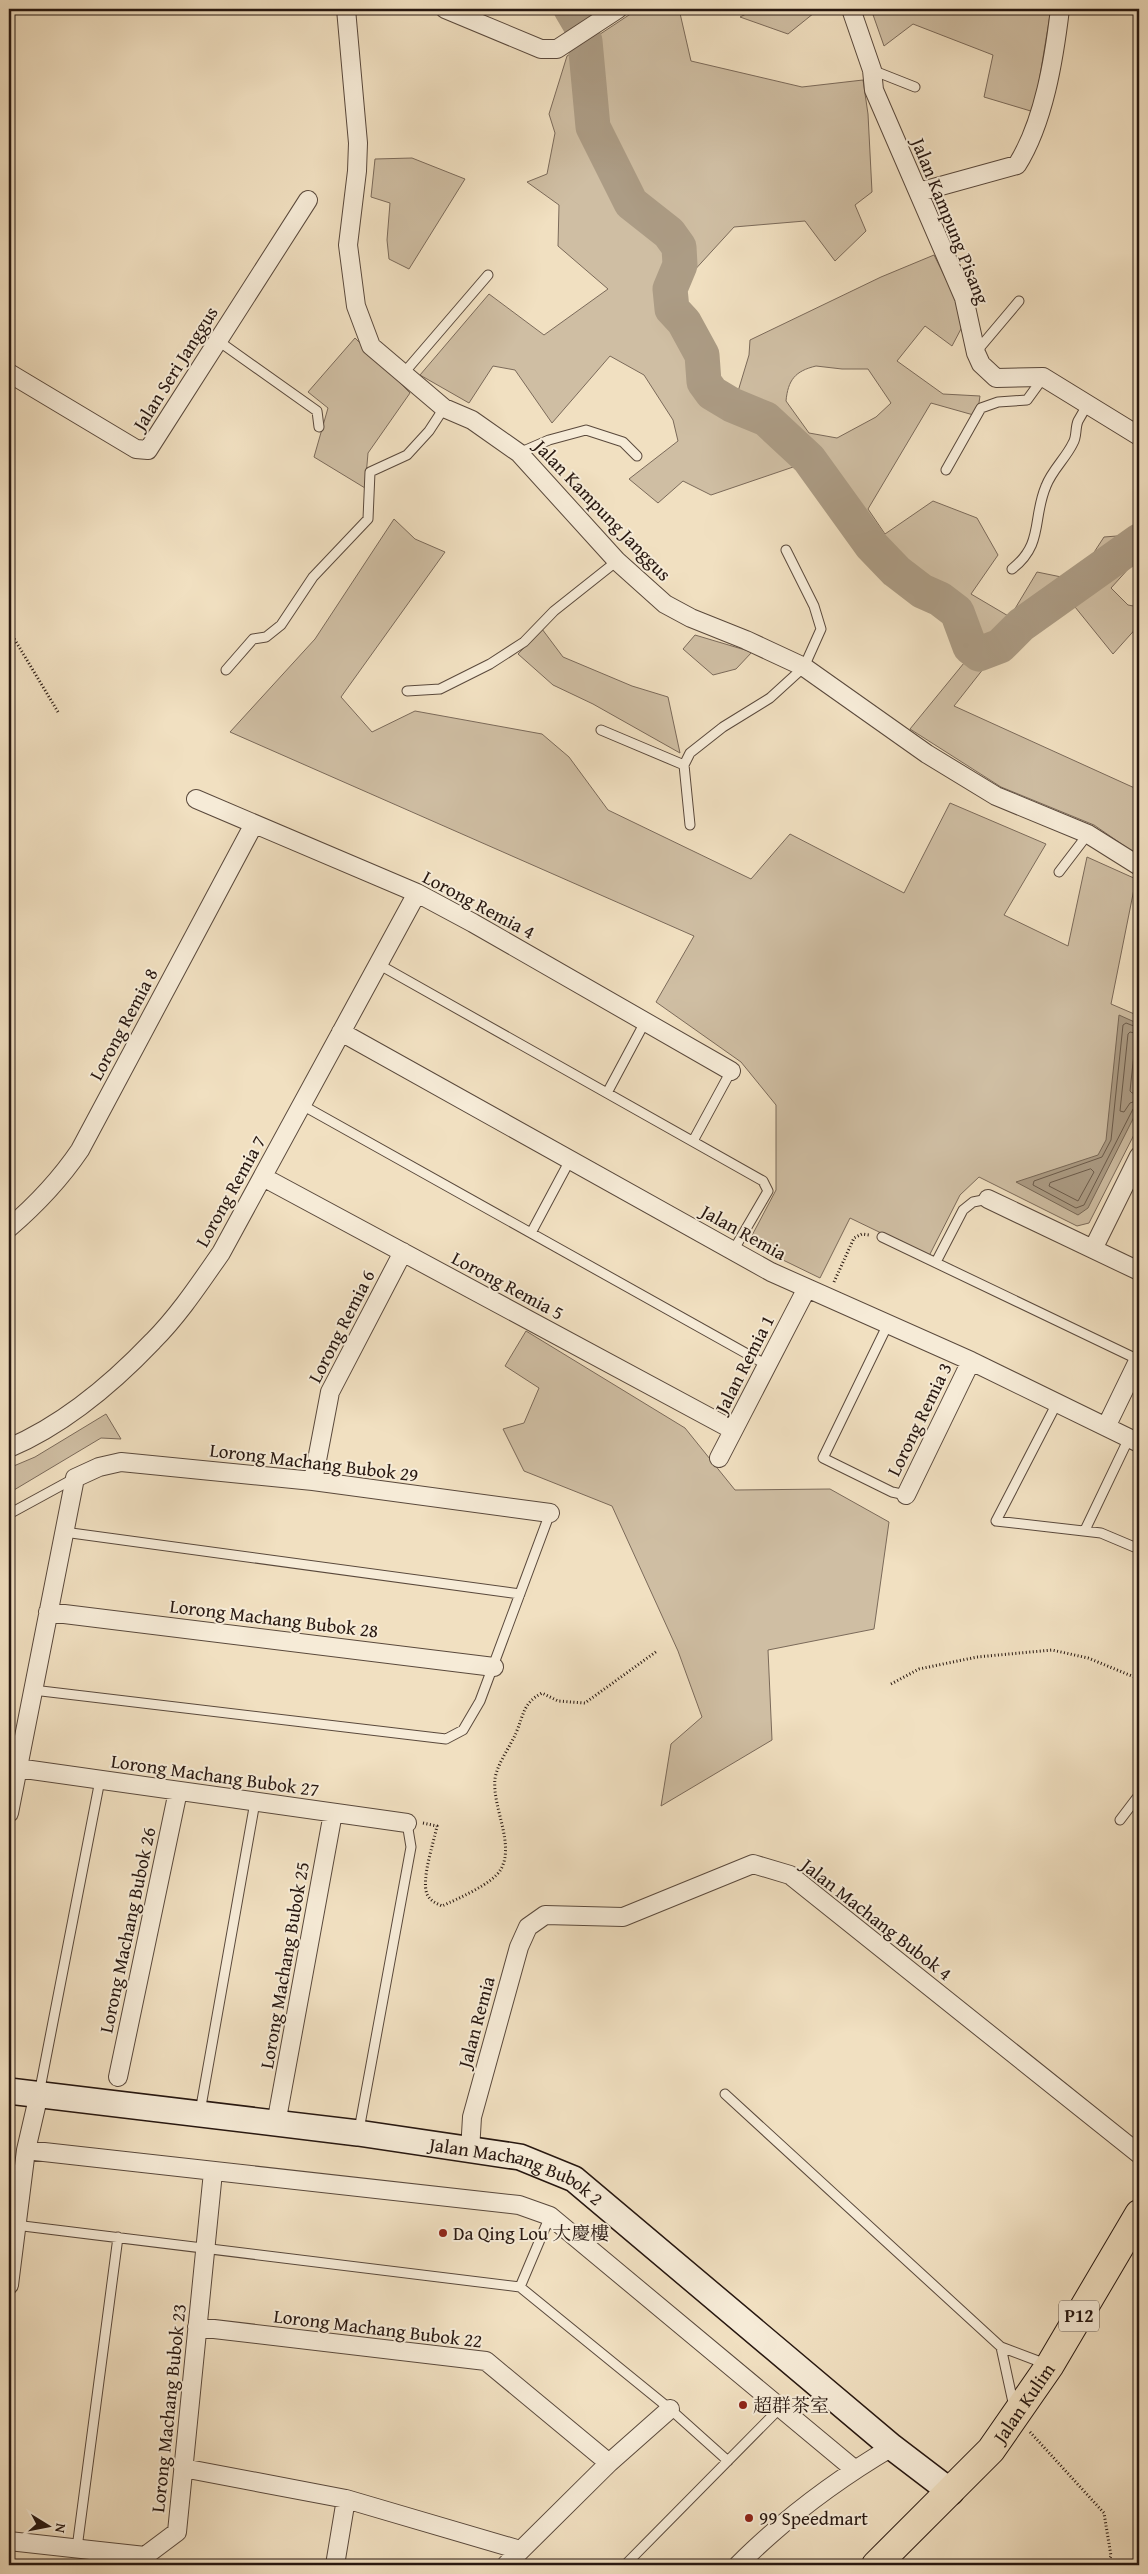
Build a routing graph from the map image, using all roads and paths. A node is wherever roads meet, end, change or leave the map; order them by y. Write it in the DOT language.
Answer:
graph roads {
  1 [pos="346,9"];
  2 [pos="445,9"];
  3 [pos="618,9"];
  4 [pos="851,9"];
  5 [pos="1060,9"];
  6 [pos="872,70"];
  7 [pos="915,87"];
  8 [pos="920,192"];
  9 [pos="308,200"];
  10 [pos="488,275"];
  11 [pos="1020,301"];
  12 [pos="217,340"];
  13 [pos="976,352"];
  14 [pos="9,373"];
  15 [pos="403,374"];
  16 [pos="1043,377"];
  17 [pos="1089,404"];
  18 [pos="444,408"];
  19 [pos="319,427"];
  20 [pos="1138,433"];
  21 [pos="519,453"];
  22 [pos="637,456"];
  23 [pos="946,470"];
  24 [pos="786,550"];
  25 [pos="617,561"];
  26 [pos="1012,569"];
  27 [pos="9,630"];
  28 [pos="804,667"];
  29 [pos="226,670"];
  30 [pos="407,691"];
  31 [pos="58,712"];
  32 [pos="601,730"];
  33 [pos="684,765"];
  34 [pos="196,799"];
  35 [pos="254,824"];
  36 [pos="690,825"];
  37 [pos="1088,834"];
  38 [pos="1139,866"];
  39 [pos="1058,872"];
  40 [pos="417,894"];
  41 [pos="378,964"];
  42 [pos="645,1022"];
  43 [pos="341,1032"];
  44 [pos="731,1071"];
  45 [pos="607,1093"];
  46 [pos="302,1105"];
  47 [pos="693,1142"];
  48 [pos="1139,1156"];
  49 [pos="570,1160"];
  50 [pos="262,1177"];
  51 [pos="1134,1182"];
  52 [pos="988,1199"];
  53 [pos="9,1228"];
  54 [pos="531,1233"];
  55 [pos="882,1237"];
  56 [pos="1093,1249"];
  57 [pos="733,1251"];
  58 [pos="403,1252"];
  59 [pos="936,1262"];
  60 [pos="1139,1271"];
  61 [pos="807,1288"];
  62 [pos="827,1297"];
  63 [pos="888,1324"];
  64 [pos="1139,1360"];
  65 [pos="971,1361"];
  66 [pos="767,1364"];
  67 [pos="1057,1403"];
  68 [pos="1106,1426"];
  69 [pos="733,1430"];
  70 [pos="1134,1440"];
  71 [pos="9,1448"];
  72 [pos="719,1458"];
  73 [pos="75,1478"];
  74 [pos="313,1481"];
  75 [pos="906,1495"];
  76 [pos="550,1513"];
  77 [pos="9,1514"];
  78 [pos="1085,1530"];
  79 [pos="64,1532"];
  80 [pos="1139,1549"];
  81 [pos="520,1594"];
  82 [pos="48,1612"];
  83 [pos="657,1651"];
  84 [pos="494,1667"];
  85 [pos="1139,1679"];
  86 [pos="891,1684"];
  87 [pos="33,1690"];
  88 [pos="17,1768"];
  89 [pos="100,1780"];
  90 [pos="178,1791"];
  91 [pos="1139,1795"];
  92 [pos="254,1802"];
  93 [pos="9,1813"];
  94 [pos="333,1813"];
  95 [pos="1120,1820"];
  96 [pos="406,1823"];
  97 [pos="545,1915"];
  98 [pos="118,2077"];
  99 [pos="9,2091"];
  100 [pos="39,2094"];
  101 [pos="725,2094"];
  102 [pos="199,2114"];
  103 [pos="276,2124"];
  104 [pos="358,2134"];
  105 [pos="26,2150"];
  106 [pos="470,2151"];
  107 [pos="1139,2154"];
  108 [pos="213,2172"];
  109 [pos="1139,2214"];
  110 [pos="550,2216"];
  111 [pos="12,2224"];
  112 [pos="118,2237"];
  113 [pos="205,2248"];
  114 [pos="9,2285"];
  115 [pos="520,2287"];
  116 [pos="197,2327"];
  117 [pos="1001,2347"];
  118 [pos="1050,2365"];
  119 [pos="781,2407"];
  120 [pos="670,2410"];
  121 [pos="1016,2417"];
  122 [pos="892,2447"];
  123 [pos="728,2461"];
  124 [pos="609,2463"];
  125 [pos="183,2468"];
  126 [pos="854,2469"];
  127 [pos="951,2492"];
  128 [pos="346,2499"];
  129 [pos="9,2541"];
  130 [pos="77,2548"];
  131 [pos="520,2550"];
  132 [pos="335,2565"];
  133 [pos="506,2565"];
  134 [pos="626,2565"];
  135 [pos="738,2565"];
  136 [pos="876,2565"];
  137 [pos="1106,2565"];
  1 -- 15 [label="street, Jalan Kampung Janggus"];
  2 -- 3 [label="street"];
  4 -- 6 [label="street, Jalan Kampung Pisang"];
  5 -- 8 [label="street"];
  6 -- 7 [label="lane"];
  6 -- 8 [label="street, Jalan Kampung Pisang"];
  8 -- 13 [label="street, Jalan Kampung Pisang"];
  9 -- 12 [label="street, Jalan Seri Janggus"];
  10 -- 15 [label="lane"];
  11 -- 13 [label="lane"];
  12 -- 14 [label="street, Jalan Seri Janggus"];
  12 -- 19 [label="lane"];
  13 -- 16 [label="street, Jalan Kampung Pisang"];
  15 -- 18 [label="street, Jalan Kampung Janggus"];
  16 -- 17 [label="street"];
  16 -- 23 [label="lane"];
  17 -- 20 [label="street"];
  17 -- 26 [label="lane"];
  18 -- 21 [label="street, Jalan Kampung Janggus"];
  18 -- 29 [label="lane"];
  21 -- 22 [label="lane"];
  21 -- 25 [label="street, Jalan Kampung Janggus"];
  24 -- 28 [label="lane"];
  25 -- 28 [label="street, Jalan Kampung Janggus"];
  25 -- 30 [label="lane"];
  27 -- 31 [label="path"];
  28 -- 33 [label="lane"];
  28 -- 37 [label="street, Jalan Kampung Janggus"];
  32 -- 33 [label="lane"];
  33 -- 36 [label="lane"];
  34 -- 35 [label="street, Lorong Remia 4"];
  35 -- 40 [label="street, Lorong Remia 4"];
  35 -- 53 [label="street, Lorong Remia 8"];
  37 -- 38 [label="street, Jalan Kampung Janggus"];
  37 -- 39 [label="lane"];
  40 -- 41 [label="street, Lorong Remia 7"];
  40 -- 42 [label="street, Lorong Remia 4"];
  41 -- 43 [label="street, Lorong Remia 7"];
  41 -- 45 [label="lane"];
  42 -- 44 [label="street, Lorong Remia 4"];
  42 -- 45 [label="lane"];
  43 -- 46 [label="street, Lorong Remia 7"];
  43 -- 49 [label="street, Jalan Remia"];
  44 -- 47 [label="lane"];
  45 -- 47 [label="lane"];
  46 -- 50 [label="street, Lorong Remia 7"];
  46 -- 54 [label="lane"];
  47 -- 57 [label="lane"];
  48 -- 51 [label="street"];
  49 -- 54 [label="lane"];
  49 -- 57 [label="street, Jalan Remia"];
  50 -- 58 [label="street, Lorong Remia 5"];
  50 -- 71 [label="street, Lorong Remia 7"];
  51 -- 56 [label="street"];
  52 -- 56 [label="street"];
  52 -- 59 [label="lane"];
  54 -- 66 [label="lane"];
  55 -- 59 [label="lane"];
  55 -- 62 [label="path"];
  56 -- 60 [label="street"];
  57 -- 61 [label="street, Jalan Remia"];
  58 -- 69 [label="street, Lorong Remia 5"];
  58 -- 74 [label="street, Lorong Remia 6"];
  59 -- 64 [label="lane"];
  61 -- 62 [label="street, Jalan Remia"];
  61 -- 66 [label="street, Jalan Remia 1"];
  62 -- 63 [label="street, Jalan Remia"];
  63 -- 65 [label="street, Jalan Remia"];
  63 -- 75 [label="lane"];
  64 -- 68 [label="street"];
  65 -- 67 [label="street, Jalan Remia"];
  65 -- 75 [label="street, Lorong Remia 3"];
  66 -- 69 [label="street, Jalan Remia 1"];
  67 -- 68 [label="street, Jalan Remia"];
  67 -- 78 [label="lane"];
  68 -- 70 [label="street, Jalan Remia"];
  69 -- 72 [label="street, Jalan Remia 1"];
  70 -- 78 [label="lane"];
  73 -- 74 [label="street, Lorong Machang Bubok 29"];
  73 -- 77 [label="lane"];
  73 -- 79 [label="street"];
  74 -- 76 [label="street, Lorong Machang Bubok 29"];
  76 -- 81 [label="lane"];
  78 -- 80 [label="lane"];
  79 -- 81 [label="lane"];
  79 -- 82 [label="street"];
  81 -- 84 [label="lane"];
  82 -- 84 [label="street, Lorong Machang Bubok 28"];
  82 -- 87 [label="street"];
  83 -- 96 [label="path"];
  84 -- 87 [label="lane"];
  85 -- 86 [label="path"];
  87 -- 88 [label="street"];
  88 -- 89 [label="street, Lorong Machang Bubok 27"];
  88 -- 93 [label="street"];
  89 -- 90 [label="street, Lorong Machang Bubok 27"];
  89 -- 100 [label="lane"];
  90 -- 92 [label="street, Lorong Machang Bubok 27"];
  90 -- 98 [label="street, Lorong Machang Bubok 26"];
  91 -- 95 [label="lane"];
  92 -- 94 [label="street, Lorong Machang Bubok 27"];
  92 -- 102 [label="lane"];
  94 -- 96 [label="street, Lorong Machang Bubok 27"];
  94 -- 103 [label="street, Lorong Machang Bubok 25"];
  96 -- 104 [label="lane"];
  97 -- 106 [label="street, Jalan Remia"];
  97 -- 107 [label="street, Jalan Machang Bubok 4"];
  99 -- 100 [label="street, Jalan Machang Bubok 2"];
  100 -- 102 [label="street, Jalan Machang Bubok 2"];
  100 -- 105 [label="street"];
  101 -- 117 [label="lane"];
  102 -- 103 [label="street, Jalan Machang Bubok 2"];
  103 -- 104 [label="street, Jalan Machang Bubok 2"];
  104 -- 106 [label="street, Jalan Machang Bubok 2"];
  105 -- 108 [label="street, Jalan Machang Bubok 2"];
  105 -- 111 [label="street"];
  106 -- 122 [label="street, Jalan Machang Bubok 2"];
  108 -- 110 [label="street, Jalan Machang Bubok 2"];
  108 -- 113 [label="street, Lorong Machang Bubok 23"];
  109 -- 118 [label="main road, Jalan Kulim / P12"];
  110 -- 115 [label="lane"];
  110 -- 119 [label="street, Jalan Machang Bubok 2"];
  111 -- 112 [label="lane"];
  111 -- 114 [label="street"];
  112 -- 113 [label="lane"];
  112 -- 130 [label="lane"];
  113 -- 115 [label="lane"];
  113 -- 116 [label="street, Lorong Machang Bubok 23"];
  115 -- 120 [label="lane"];
  116 -- 124 [label="street, Lorong Machang Bubok 22"];
  116 -- 125 [label="street, Lorong Machang Bubok 23"];
  117 -- 118 [label="lane"];
  117 -- 121 [label="lane"];
  118 -- 121 [label="main road, Jalan Kulim / P12"];
  119 -- 123 [label="lane"];
  119 -- 126 [label="street, Jalan Machang Bubok 2"];
  120 -- 123 [label="lane"];
  120 -- 124 [label="street"];
  121 -- 127 [label="main road, Jalan Kulim / P12"];
  121 -- 137 [label="path"];
  122 -- 126 [label="street"];
  122 -- 127 [label="street, Jalan Machang Bubok 2"];
  123 -- 134 [label="lane"];
  124 -- 131 [label="street"];
  125 -- 128 [label="street"];
  125 -- 130 [label="street, Lorong Machang Bubok 23"];
  126 -- 135 [label="street"];
  127 -- 136 [label="main road, Jalan Kulim / P12"];
  128 -- 131 [label="street"];
  128 -- 132 [label="street"];
  129 -- 130 [label="street, Lorong Machang Bubok 23"];
  131 -- 133 [label="street"];
}
